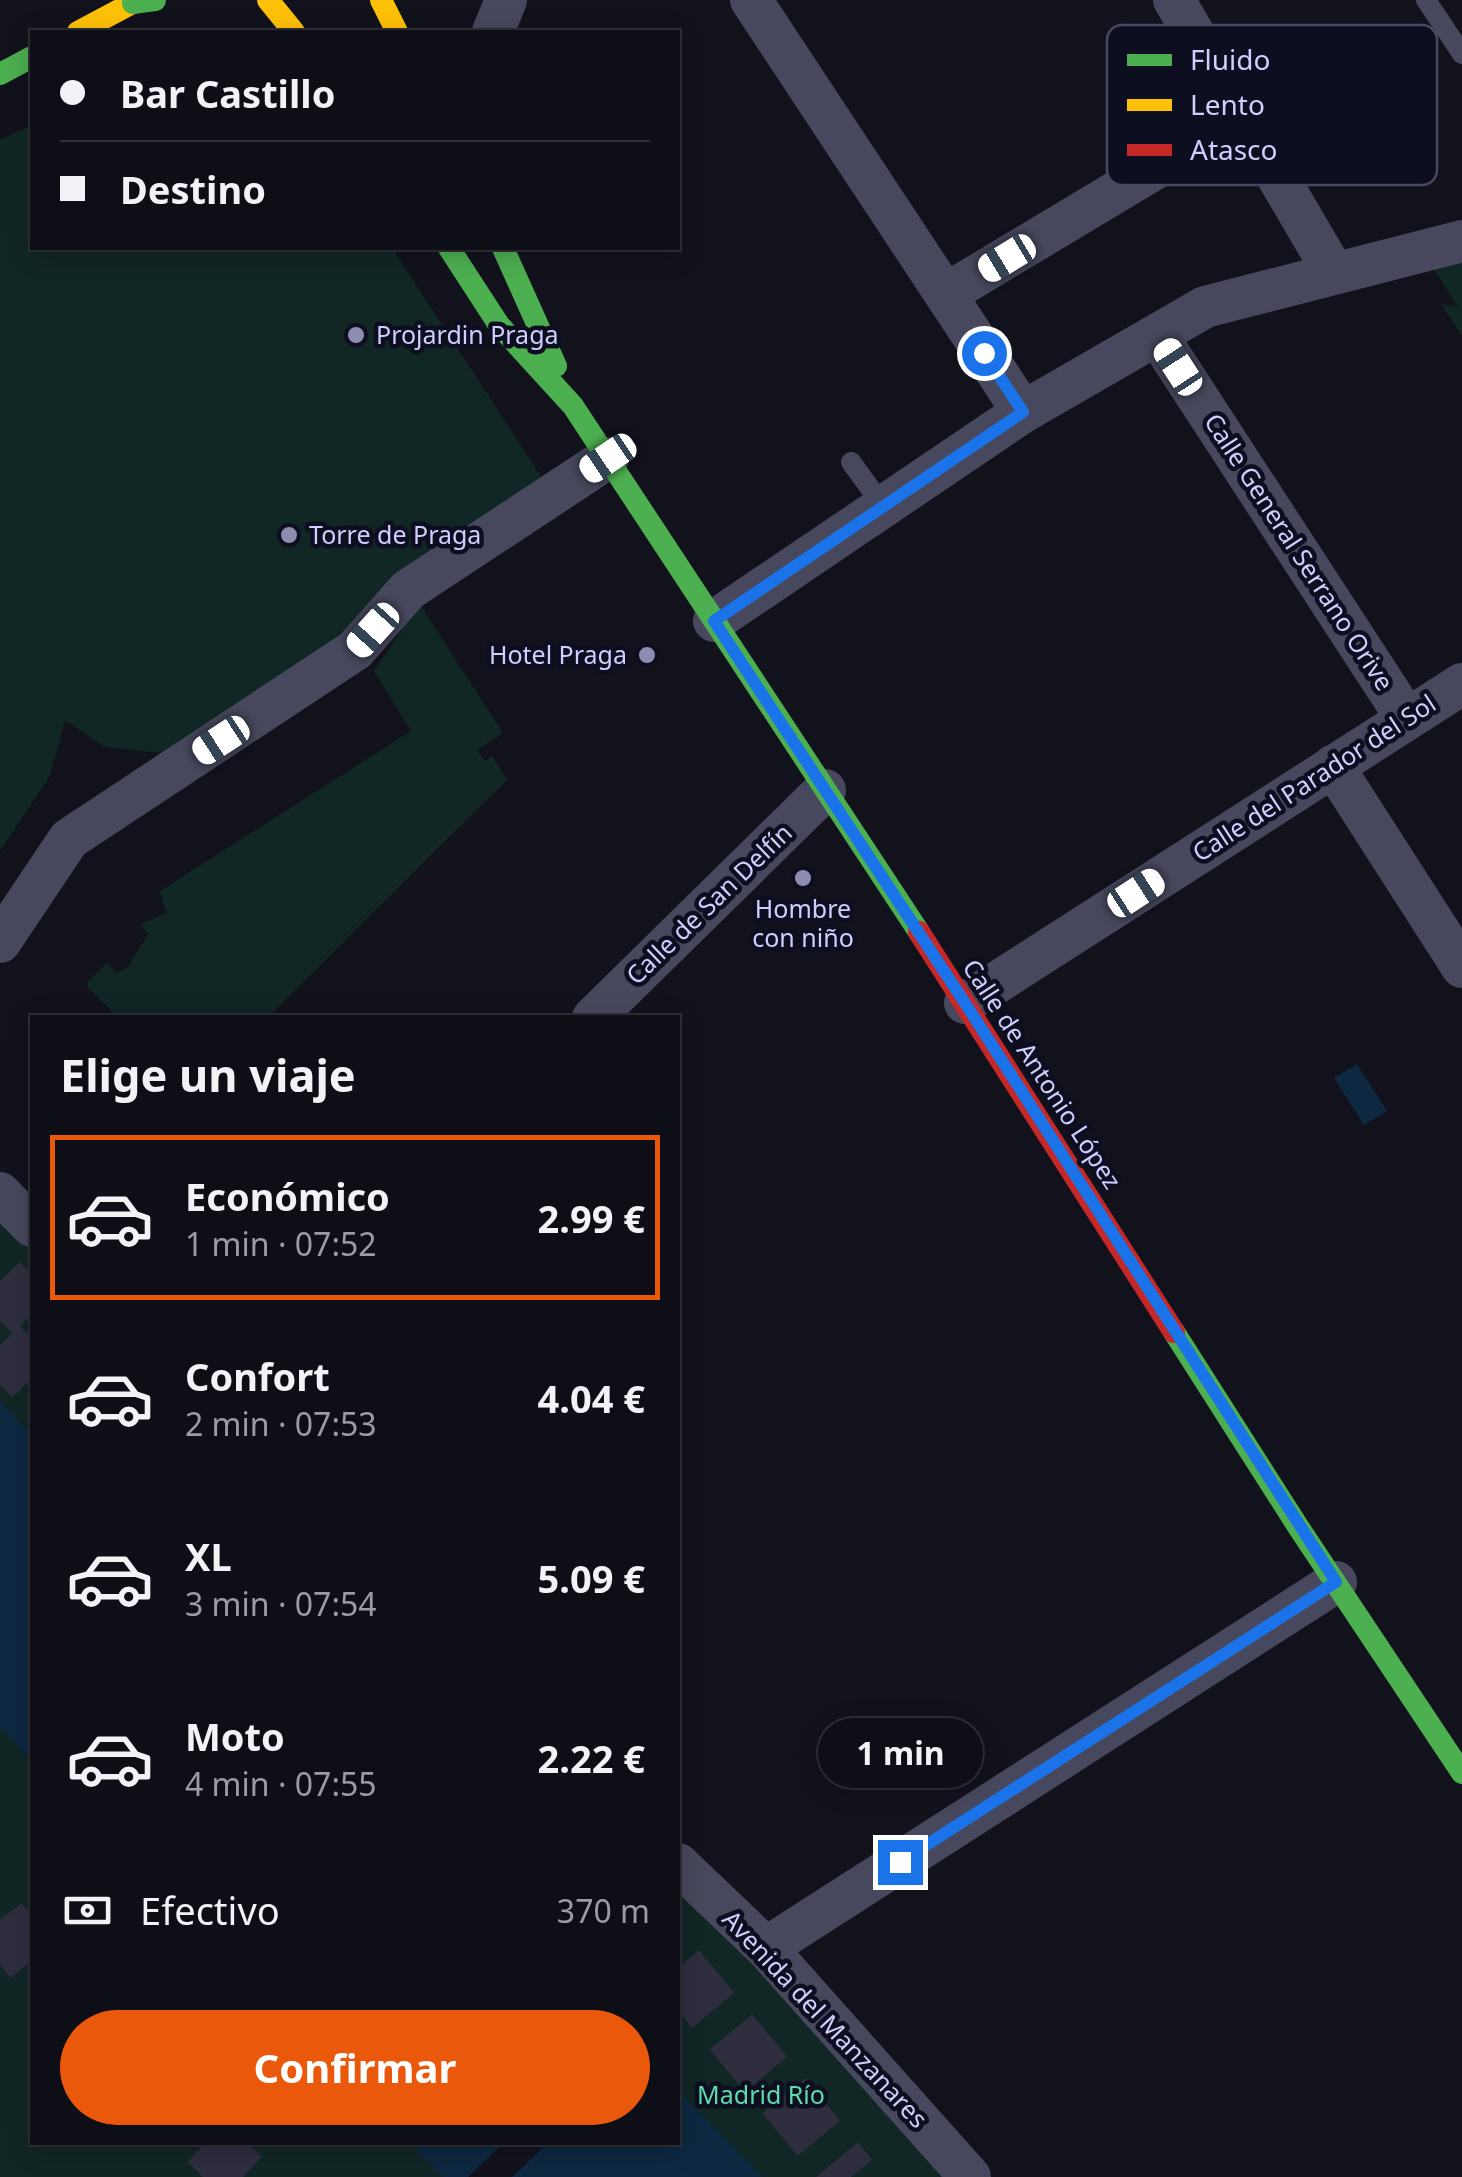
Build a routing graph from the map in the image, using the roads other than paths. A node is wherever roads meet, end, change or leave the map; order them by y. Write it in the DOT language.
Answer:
graph roads {
  1 [pos="268,0"];
  2 [pos="381,0"];
  3 [pos="506,0"];
  4 [pos="751,0"];
  5 [pos="1174,0"];
  6 [pos="1426,0"];
  7 [pos="142,1"];
  8 [pos="1189,25"];
  9 [pos="82,30"];
  10 [pos="292,30"];
  11 [pos="395,30"];
  12 [pos="494,30"];
  13 [pos="1462,54"];
  14 [pos="30,58"];
  15 [pos="0,74"];
  16 [pos="1128,185"];
  17 [pos="1283,185"];
  18 [pos="1462,241"];
  19 [pos="449,250"];
  20 [pos="503,250"];
  21 [pos="1334,272"];
  22 [pos="946,294"];
  23 [pos="1158,335"];
  24 [pos="572,406"];
  25 [pos="1023,412"];
  26 [pos="608,458"];
  27 [pos="851,462"];
  28 [pos="883,506"];
  29 [pos="714,621"];
  30 [pos="1462,684"];
  31 [pos="1407,719"];
  32 [pos="1333,766"];
  33 [pos="825,790"];
  34 [pos="0,942"];
  35 [pos="1462,966"];
  36 [pos="965,1003"];
  37 [pos="596,1015"];
  38 [pos="0,1193"];
  39 [pos="30,1224"];
  40 [pos="1336,1582"];
  41 [pos="1462,1773"];
  42 [pos="680,1866"];
  43 [pos="766,1948"];
  44 [pos="970,2177"];
  1 -- 10 [label="main road"];
  2 -- 11 [label="main road"];
  3 -- 12 [label="street"];
  4 -- 22 [label="street"];
  5 -- 8 [label="street"];
  6 -- 13 [label="lane"];
  7 -- 9 [label="main road"];
  14 -- 15 [label="main road"];
  16 -- 22 [label="street"];
  17 -- 21 [label="street"];
  18 -- 21 [label="street"];
  19 -- 24 [label="main road, Calle de Antonio López"];
  20 -- 24 [label="main road, Calle de Antonio López"];
  21 -- 23 [label="street"];
  22 -- 25 [label="street"];
  23 -- 25 [label="street"];
  23 -- 31 [label="street, Calle General Serrano Orive"];
  24 -- 26 [label="main road, Calle de Antonio López"];
  25 -- 28 [label="street"];
  26 -- 29 [label="main road, Calle de Antonio López"];
  26 -- 34 [label="street"];
  27 -- 28 [label="lane"];
  28 -- 29 [label="street"];
  29 -- 33 [label="main road, Calle de Antonio López"];
  30 -- 31 [label="street, Calle del Parador del Sol"];
  31 -- 32 [label="street, Calle del Parador del Sol"];
  32 -- 35 [label="street"];
  32 -- 36 [label="street, Calle del Parador del Sol"];
  33 -- 36 [label="main road, Calle de Antonio López"];
  33 -- 37 [label="street, Calle de San Delfín"];
  36 -- 40 [label="main road, Calle de Antonio López"];
  38 -- 39 [label="street"];
  40 -- 41 [label="main road, Calle de Antonio López"];
  40 -- 43 [label="street"];
  42 -- 43 [label="street, Avenida del Manzanares"];
  43 -- 44 [label="street, Avenida del Manzanares"];
}
